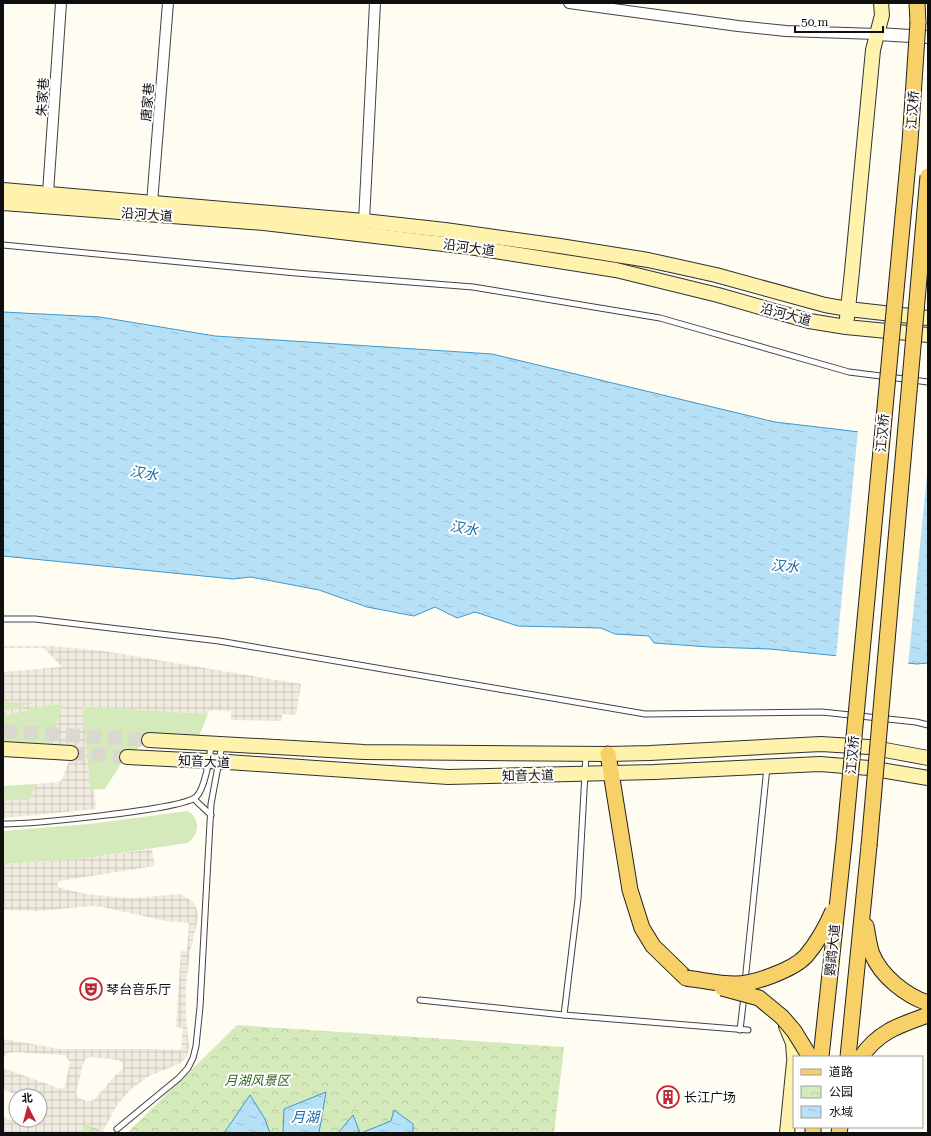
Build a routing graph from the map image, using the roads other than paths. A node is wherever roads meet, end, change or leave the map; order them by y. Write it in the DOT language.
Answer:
graph roads {
  1 [pos="61,3"];
  2 [pos="168,3"];
  3 [pos="375,3"];
  4 [pos="569,3"];
  5 [pos="882,3"];
  6 [pos="918,3"];
  7 [pos="877,34"];
  8 [pos="928,37"];
  9 [pos="928,176"];
  10 [pos="3,190"];
  11 [pos="48,194"];
  12 [pos="3,203"];
  13 [pos="152,203"];
  14 [pos="364,221"];
  15 [pos="3,245"];
  16 [pos="848,310"];
  17 [pos="928,318"];
  18 [pos="846,327"];
  19 [pos="928,335"];
  20 [pos="928,382"];
  21 [pos="3,618"];
  22 [pos="928,725"];
  23 [pos="149,740"];
  24 [pos="217,744"];
  25 [pos="3,749"];
  26 [pos="71,753"];
  27 [pos="586,754"];
  28 [pos="608,754"];
  29 [pos="127,757"];
  30 [pos="928,758"];
  31 [pos="214,761"];
  32 [pos="767,766"];
  33 [pos="612,773"];
  34 [pos="585,774"];
  35 [pos="928,778"];
  36 [pos="194,799"];
  37 [pos="210,816"];
  38 [pos="3,824"];
  39 [pos="844,843"];
  40 [pos="869,846"];
  41 [pos="837,901"];
  42 [pos="864,902"];
  43 [pos="686,978"];
  44 [pos="420,1000"];
  45 [pos="928,1003"];
  46 [pos="564,1015"];
  47 [pos="928,1015"];
  48 [pos="782,1017"];
  49 [pos="740,1030"];
  50 [pos="748,1030"];
  51 [pos="794,1056"];
  52 [pos="809,1056"];
  53 [pos="821,1056"];
  54 [pos="848,1056"];
  55 [pos="862,1056"];
  56 [pos="793,1072"];
  57 [pos="117,1129"];
  58 [pos="787,1133"];
  1 -- 11 [label="street, 朱家巷"];
  2 -- 13 [label="street, 唐家巷"];
  3 -- 14 [label="street"];
  4 -- 7 [label="street"];
  5 -- 7 [label="main road"];
  6 -- 39 [label="main road, 江汉桥, bridge"];
  7 -- 8 [label="street"];
  7 -- 16 [label="main road"];
  9 -- 40 [label="main road, 江汉桥, bridge"];
  10 -- 11 [label="main road, 沿河大道"];
  11 -- 13 [label="main road, 沿河大道"];
  12 -- 18 [label="main road, 沿河大道"];
  13 -- 14 [label="main road, 沿河大道"];
  14 -- 16 [label="main road, 沿河大道"];
  15 -- 20 [label="lane"];
  16 -- 17 [label="main road, 沿河大道"];
  16 -- 18 [label="main road"];
  18 -- 19 [label="main road, 沿河大道"];
  21 -- 22 [label="lane"];
  23 -- 24 [label="main road, 知音大道"];
  24 -- 27 [label="main road, 知音大道"];
  24 -- 31 [label="lane"];
  24 -- 31 [label="lane"];
  25 -- 26 [label="main road"];
  27 -- 28 [label="main road, 知音大道"];
  27 -- 34 [label="lane"];
  28 -- 30 [label="main road, 知音大道"];
  28 -- 33 [label="main road"];
  29 -- 31 [label="main road, 知音大道"];
  31 -- 34 [label="main road, 知音大道"];
  31 -- 36 [label="lane"];
  31 -- 37 [label="lane"];
  32 -- 33 [label="main road, 知音大道"];
  32 -- 35 [label="main road, 知音大道"];
  32 -- 49 [label="lane"];
  33 -- 34 [label="main road, 知音大道"];
  33 -- 43 [label="main road"];
  34 -- 46 [label="lane"];
  36 -- 37 [label="lane"];
  36 -- 38 [label="lane"];
  37 -- 57 [label="lane"];
  39 -- 41 [label="main road, 鹦鹉大道, bridge"];
  40 -- 42 [label="main road, 鹦鹉大道"];
  41 -- 43 [label="main road, bridge"];
  41 -- 53 [label="main road, 鹦鹉大道, bridge"];
  42 -- 45 [label="main road"];
  42 -- 54 [label="main road, 鹦鹉大道"];
  43 -- 48 [label="main road, bridge"];
  44 -- 46 [label="lane"];
  46 -- 49 [label="lane"];
  47 -- 55 [label="main road"];
  48 -- 51 [label="main road"];
  48 -- 52 [label="main road, bridge"];
  49 -- 50 [label="lane"];
  56 -- 58 [label="main road"];
}
